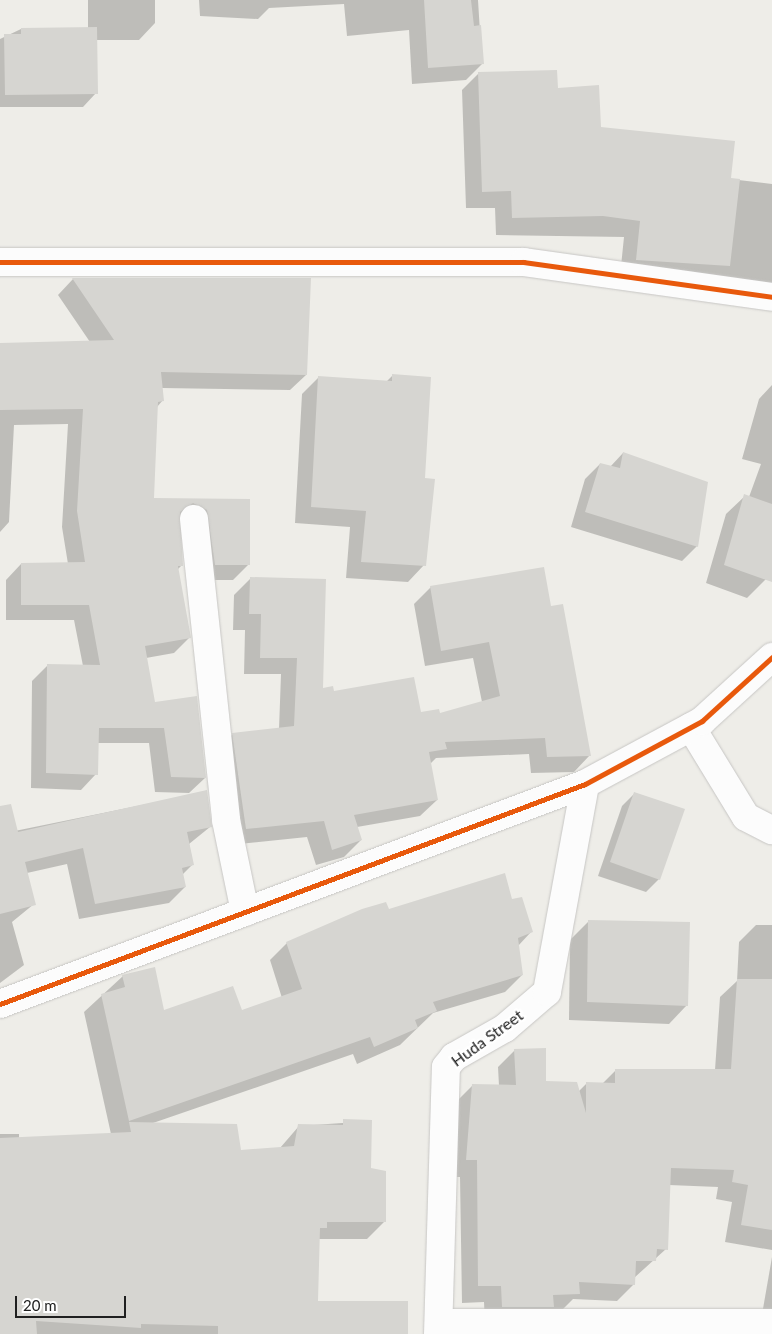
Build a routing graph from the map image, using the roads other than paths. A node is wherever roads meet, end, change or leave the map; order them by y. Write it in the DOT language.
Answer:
graph roads {
  1 [pos="0,262"];
  2 [pos="772,297"];
  3 [pos="194,519"];
  4 [pos="772,657"];
  5 [pos="691,727"];
  6 [pos="585,784"];
  7 [pos="772,830"];
  8 [pos="245,912"];
  9 [pos="0,1004"];
  10 [pos="772,1323"];
  11 [pos="439,1328"];
  1 -- 2 [label="street"];
  3 -- 8 [label="street"];
  4 -- 5 [label="street"];
  5 -- 6 [label="street"];
  5 -- 7 [label="street"];
  6 -- 8 [label="street"];
  6 -- 11 [label="street, Huda Street"];
  8 -- 9 [label="street"];
  10 -- 11 [label="street"];
}
